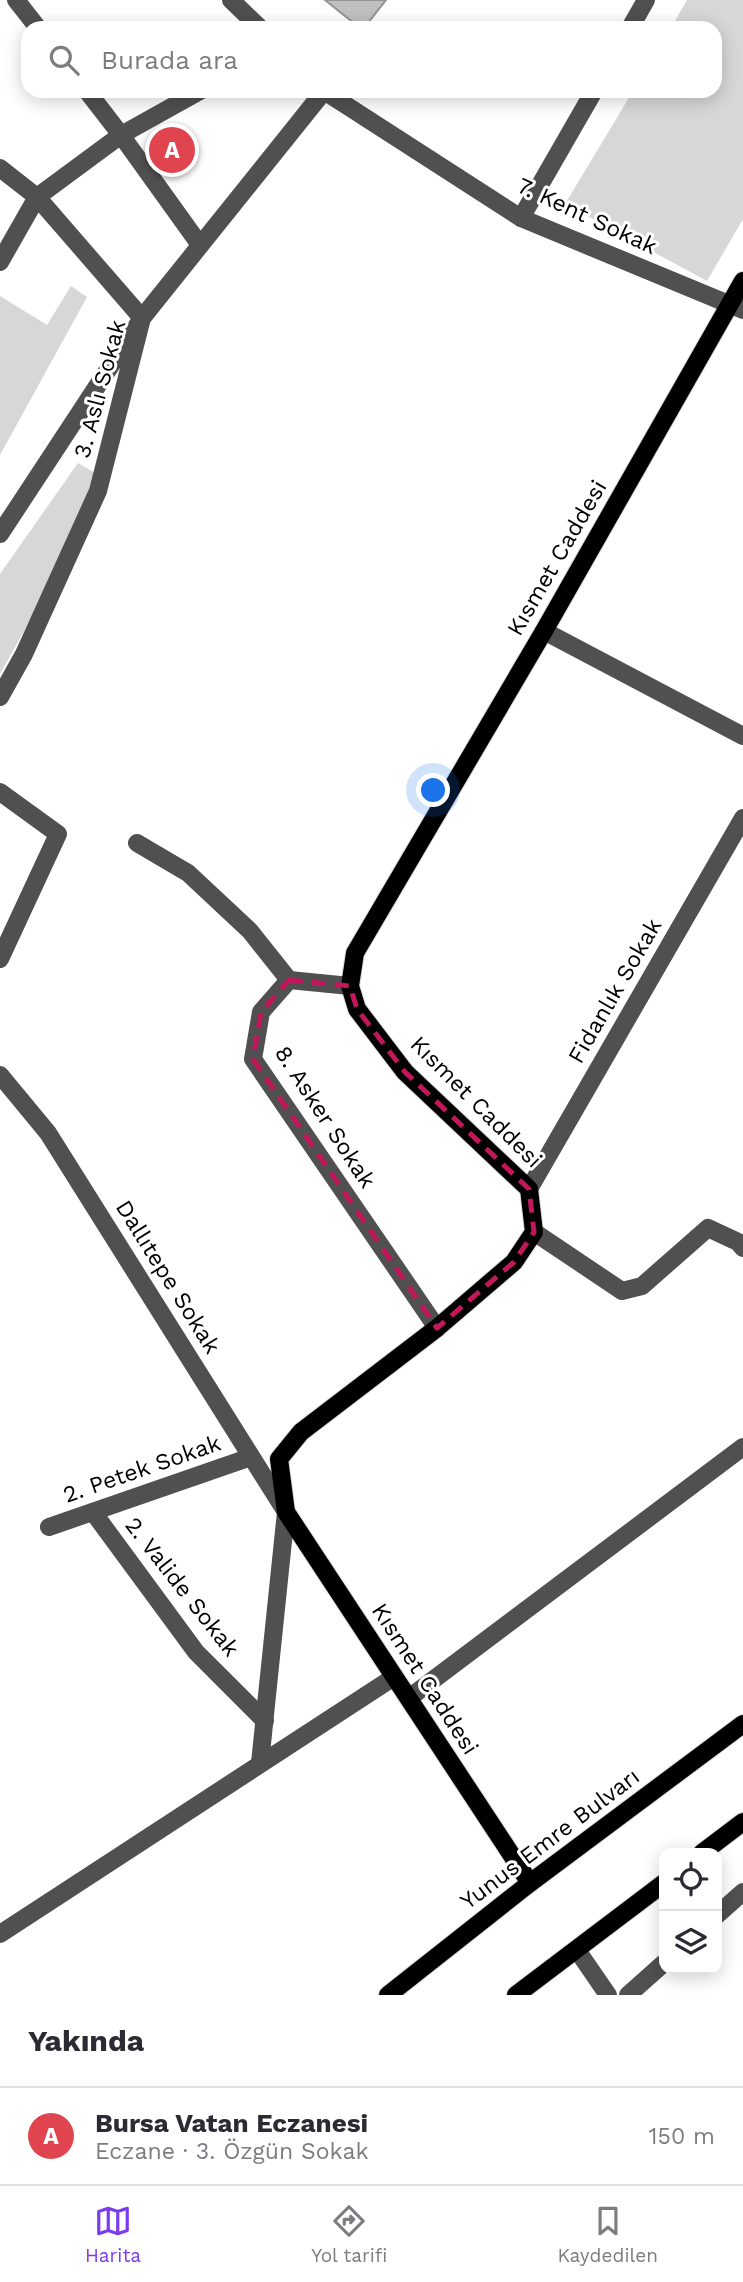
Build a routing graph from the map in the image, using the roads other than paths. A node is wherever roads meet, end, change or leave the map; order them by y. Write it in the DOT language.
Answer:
graph roads {
  1 [pos="16,0"];
  2 [pos="232,0"];
  3 [pos="646,0"];
  4 [pos="32,21"];
  5 [pos="253,21"];
  6 [pos="634,21"];
  7 [pos="92,98"];
  8 [pos="187,98"];
  9 [pos="318,98"];
  10 [pos="335,98"];
  11 [pos="590,98"];
  12 [pos="121,135"];
  13 [pos="0,168"];
  14 [pos="37,197"];
  15 [pos="521,218"];
  16 [pos="200,245"];
  17 [pos="0,262"];
  18 [pos="743,281"];
  19 [pos="736,308"];
  20 [pos="142,318"];
  21 [pos="0,534"];
  22 [pos="544,631"];
  23 [pos="0,697"];
  24 [pos="743,736"];
  25 [pos="0,792"];
  26 [pos="743,818"];
  27 [pos="137,843"];
  28 [pos="0,959"];
  29 [pos="289,979"];
  30 [pos="350,986"];
  31 [pos="0,1075"];
  32 [pos="529,1189"];
  33 [pos="534,1232"];
  34 [pos="741,1242"];
  35 [pos="437,1328"];
  36 [pos="743,1447"];
  37 [pos="251,1457"];
  38 [pos="93,1511"];
  39 [pos="286,1512"];
  40 [pos="49,1527"];
  41 [pos="394,1677"];
  42 [pos="408,1699"];
  43 [pos="265,1721"];
  44 [pos="743,1724"];
  45 [pos="260,1763"];
  46 [pos="743,1822"];
  47 [pos="709,1848"];
  48 [pos="530,1883"];
  49 [pos="659,1887"];
  50 [pos="743,1892"];
  51 [pos="722,1911"];
  52 [pos="0,1934"];
  53 [pos="577,1950"];
  54 [pos="659,1967"];
  55 [pos="388,1995"];
  56 [pos="516,1995"];
  57 [pos="608,1995"];
  58 [pos="628,1995"];
  1 -- 4 [label="street"];
  2 -- 5 [label="street"];
  3 -- 6 [label="street"];
  7 -- 12 [label="street"];
  8 -- 12 [label="street"];
  9 -- 16 [label="street, 3. Aslı Sokak"];
  10 -- 15 [label="street, 7. Kent Sokak"];
  11 -- 15 [label="street"];
  12 -- 14 [label="street"];
  12 -- 16 [label="street"];
  13 -- 14 [label="street"];
  14 -- 17 [label="street"];
  14 -- 20 [label="street"];
  15 -- 19 [label="street, 7. Kent Sokak"];
  16 -- 20 [label="street, 3. Aslı Sokak"];
  18 -- 19 [label="main road, Kısmet Caddesi"];
  19 -- 22 [label="main road, Kısmet Caddesi"];
  20 -- 21 [label="street"];
  20 -- 23 [label="street, 3. Aslı Sokak"];
  22 -- 24 [label="street"];
  22 -- 30 [label="main road, Kısmet Caddesi"];
  25 -- 28 [label="street"];
  26 -- 32 [label="street, Fidanlık Sokak"];
  27 -- 29 [label="street"];
  29 -- 30 [label="street"];
  29 -- 35 [label="street, 8. Asker Sokak"];
  30 -- 32 [label="main road, Kısmet Caddesi"];
  31 -- 37 [label="street, Dallıtepe Sokak"];
  32 -- 33 [label="main road, Kısmet Caddesi"];
  33 -- 34 [label="street"];
  33 -- 35 [label="main road, Kısmet Caddesi"];
  35 -- 39 [label="main road, Kısmet Caddesi"];
  36 -- 42 [label="street"];
  37 -- 38 [label="street, 2. Petek Sokak"];
  37 -- 39 [label="street, Dallıtepe Sokak"];
  38 -- 40 [label="street, 2. Petek Sokak"];
  38 -- 43 [label="street, 2. Valide Sokak"];
  39 -- 41 [label="main road, Kısmet Caddesi"];
  39 -- 43 [label="street"];
  41 -- 42 [label="main road, Kısmet Caddesi"];
  41 -- 45 [label="street"];
  42 -- 48 [label="main road, Kısmet Caddesi"];
  43 -- 45 [label="street"];
  44 -- 48 [label="main road, Yunus Emre Bulvarı"];
  45 -- 52 [label="street"];
  46 -- 47 [label="main road"];
  48 -- 55 [label="main road, Yunus Emre Bulvarı"];
  49 -- 53 [label="main road"];
  50 -- 51 [label="street"];
  53 -- 56 [label="main road"];
  53 -- 57 [label="street"];
  54 -- 58 [label="street"];
}
